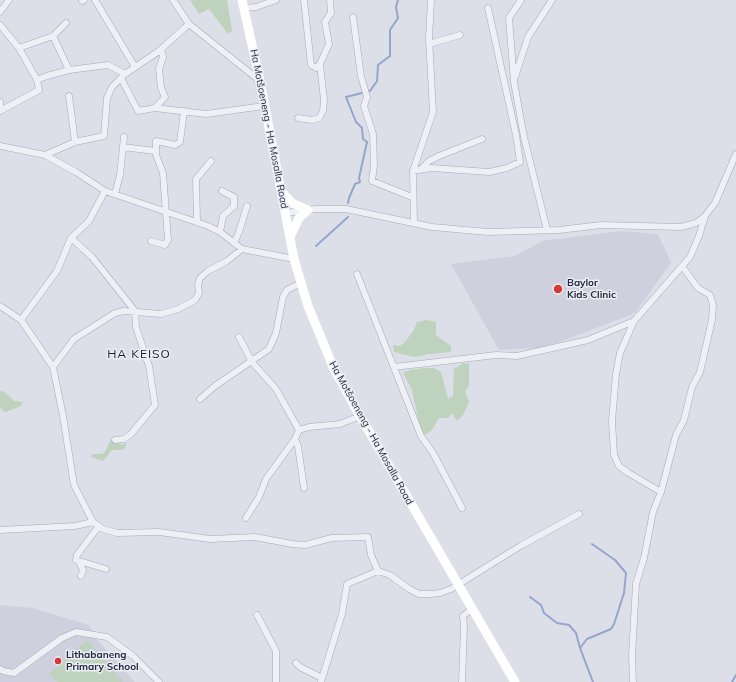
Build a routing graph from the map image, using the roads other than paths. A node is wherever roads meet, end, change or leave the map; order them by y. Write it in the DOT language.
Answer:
graph roads {
  1 [pos="9,0"];
  2 [pos="95,0"];
  3 [pos="276,0"];
  4 [pos="304,0"];
  5 [pos="330,0"];
  6 [pos="431,0"];
  7 [pos="522,0"];
  8 [pos="552,0"];
  9 [pos="173,1"];
  10 [pos="243,4"];
  11 [pos="488,8"];
  12 [pos="0,10"];
  13 [pos="353,17"];
  14 [pos="66,23"];
  15 [pos="189,24"];
  16 [pos="0,25"];
  17 [pos="460,35"];
  18 [pos="53,36"];
  19 [pos="429,44"];
  20 [pos="19,48"];
  21 [pos="161,49"];
  22 [pos="320,64"];
  23 [pos="135,67"];
  24 [pos="70,70"];
  25 [pos="123,76"];
  26 [pos="37,80"];
  27 [pos="260,81"];
  28 [pos="514,82"];
  29 [pos="69,96"];
  30 [pos="0,102"];
  31 [pos="264,106"];
  32 [pos="155,108"];
  33 [pos="1,111"];
  34 [pos="184,111"];
  35 [pos="298,118"];
  36 [pos="124,137"];
  37 [pos="482,139"];
  38 [pos="75,142"];
  39 [pos="0,146"];
  40 [pos="123,147"];
  41 [pos="155,151"];
  42 [pos="736,154"];
  43 [pos="45,155"];
  44 [pos="736,158"];
  45 [pos="212,161"];
  46 [pos="731,163"];
  47 [pos="420,170"];
  48 [pos="413,171"];
  49 [pos="281,190"];
  50 [pos="105,191"];
  51 [pos="222,191"];
  52 [pos="115,194"];
  53 [pos="412,197"];
  54 [pos="247,206"];
  55 [pos="308,210"];
  56 [pos="166,212"];
  57 [pos="286,213"];
  58 [pos="705,216"];
  59 [pos="197,221"];
  60 [pos="414,223"];
  61 [pos="547,230"];
  62 [pos="220,232"];
  63 [pos="71,238"];
  64 [pos="290,238"];
  65 [pos="151,241"];
  66 [pos="234,243"];
  67 [pos="242,249"];
  68 [pos="294,259"];
  69 [pos="682,266"];
  70 [pos="356,274"];
  71 [pos="301,283"];
  72 [pos="0,306"];
  73 [pos="135,311"];
  74 [pos="21,320"];
  75 [pos="634,321"];
  76 [pos="239,337"];
  77 [pos="252,362"];
  78 [pos="53,367"];
  79 [pos="394,367"];
  80 [pos="200,399"];
  81 [pos="360,416"];
  82 [pos="299,430"];
  83 [pos="294,439"];
  84 [pos="115,440"];
  85 [pos="304,488"];
  86 [pos="661,492"];
  87 [pos="462,508"];
  88 [pos="579,514"];
  89 [pos="246,518"];
  90 [pos="96,524"];
  91 [pos="0,530"];
  92 [pos="79,562"];
  93 [pos="106,569"];
  94 [pos="378,571"];
  95 [pos="81,576"];
  96 [pos="457,585"];
  97 [pos="472,609"];
  98 [pos="257,616"];
  99 [pos="296,663"];
  100 [pos="0,669"];
  101 [pos="322,680"];
  102 [pos="159,682"];
  103 [pos="276,682"];
  104 [pos="462,682"];
  105 [pos="515,682"];
  106 [pos="633,682"];
  1 -- 12 [label="street"];
  2 -- 23 [label="street"];
  3 -- 10 [label="street"];
  4 -- 22 [label="street"];
  5 -- 22 [label="street"];
  6 -- 19 [label="street"];
  7 -- 28 [label="street"];
  8 -- 28 [label="street"];
  9 -- 15 [label="street"];
  10 -- 27 [label="main road, Ha Motšoeneng - Ha Mosalla Road"];
  11 -- 47 [label="street"];
  13 -- 53 [label="street"];
  14 -- 18 [label="street"];
  15 -- 21 [label="street"];
  15 -- 27 [label="street"];
  16 -- 20 [label="street"];
  17 -- 19 [label="street"];
  18 -- 20 [label="street"];
  18 -- 24 [label="street"];
  19 -- 48 [label="street"];
  20 -- 26 [label="street"];
  21 -- 23 [label="street"];
  21 -- 32 [label="street"];
  22 -- 35 [label="street"];
  23 -- 25 [label="street"];
  24 -- 25 [label="street"];
  24 -- 26 [label="street"];
  25 -- 32 [label="street"];
  25 -- 38 [label="street"];
  26 -- 33 [label="street"];
  27 -- 31 [label="main road, Ha Motšoeneng - Ha Mosalla Road"];
  28 -- 61 [label="street"];
  29 -- 38 [label="street"];
  30 -- 33 [label="street"];
  31 -- 34 [label="street"];
  31 -- 49 [label="main road, Ha Motšoeneng - Ha Mosalla Road"];
  32 -- 34 [label="street"];
  34 -- 41 [label="street"];
  36 -- 40 [label="street"];
  37 -- 47 [label="street"];
  38 -- 43 [label="street"];
  39 -- 43 [label="street"];
  40 -- 41 [label="street"];
  40 -- 52 [label="street"];
  41 -- 56 [label="street"];
  42 -- 46 [label="street"];
  43 -- 50 [label="street"];
  44 -- 46 [label="street"];
  45 -- 59 [label="street"];
  46 -- 58 [label="street"];
  47 -- 48 [label="street"];
  48 -- 53 [label="street"];
  49 -- 55 [label="main road"];
  49 -- 57 [label="main road, Ha Motšoeneng - Ha Mosalla Road"];
  50 -- 52 [label="street"];
  50 -- 63 [label="street"];
  51 -- 62 [label="street"];
  52 -- 56 [label="street"];
  53 -- 60 [label="street"];
  54 -- 66 [label="street"];
  55 -- 57 [label="street"];
  55 -- 60 [label="street"];
  55 -- 64 [label="main road"];
  56 -- 59 [label="street"];
  56 -- 65 [label="street"];
  57 -- 64 [label="main road, Ha Motšoeneng - Ha Mosalla Road"];
  58 -- 61 [label="street"];
  58 -- 69 [label="street"];
  59 -- 62 [label="street"];
  60 -- 61 [label="street"];
  62 -- 66 [label="street"];
  63 -- 73 [label="street"];
  63 -- 74 [label="street"];
  64 -- 68 [label="main road, Ha Motšoeneng - Ha Mosalla Road"];
  66 -- 67 [label="street"];
  67 -- 68 [label="street"];
  67 -- 73 [label="street"];
  68 -- 71 [label="main road, Ha Motšoeneng - Ha Mosalla Road"];
  69 -- 75 [label="street"];
  69 -- 86 [label="street"];
  70 -- 79 [label="street"];
  71 -- 77 [label="street"];
  71 -- 81 [label="main road, Ha Motšoeneng - Ha Mosalla Road"];
  72 -- 74 [label="street"];
  73 -- 78 [label="street"];
  73 -- 84 [label="street"];
  74 -- 78 [label="street"];
  75 -- 79 [label="street"];
  75 -- 86 [label="street"];
  76 -- 77 [label="street"];
  77 -- 80 [label="street"];
  77 -- 82 [label="street"];
  78 -- 90 [label="street"];
  79 -- 87 [label="street"];
  81 -- 82 [label="street"];
  81 -- 96 [label="main road, Ha Motšoeneng - Ha Mosalla Road"];
  82 -- 83 [label="street"];
  83 -- 85 [label="street"];
  83 -- 89 [label="street"];
  86 -- 106 [label="street"];
  88 -- 96 [label="street"];
  90 -- 91 [label="street"];
  90 -- 92 [label="street"];
  90 -- 94 [label="street"];
  92 -- 93 [label="street"];
  92 -- 95 [label="street"];
  94 -- 96 [label="street"];
  94 -- 101 [label="street"];
  96 -- 97 [label="main road, Ha Motšoeneng - Ha Mosalla Road"];
  97 -- 104 [label="street"];
  97 -- 105 [label="main road, Ha Motšoeneng - Ha Mosalla Road"];
  98 -- 103 [label="street"];
  99 -- 101 [label="street"];
  100 -- 102 [label="street"];
}
